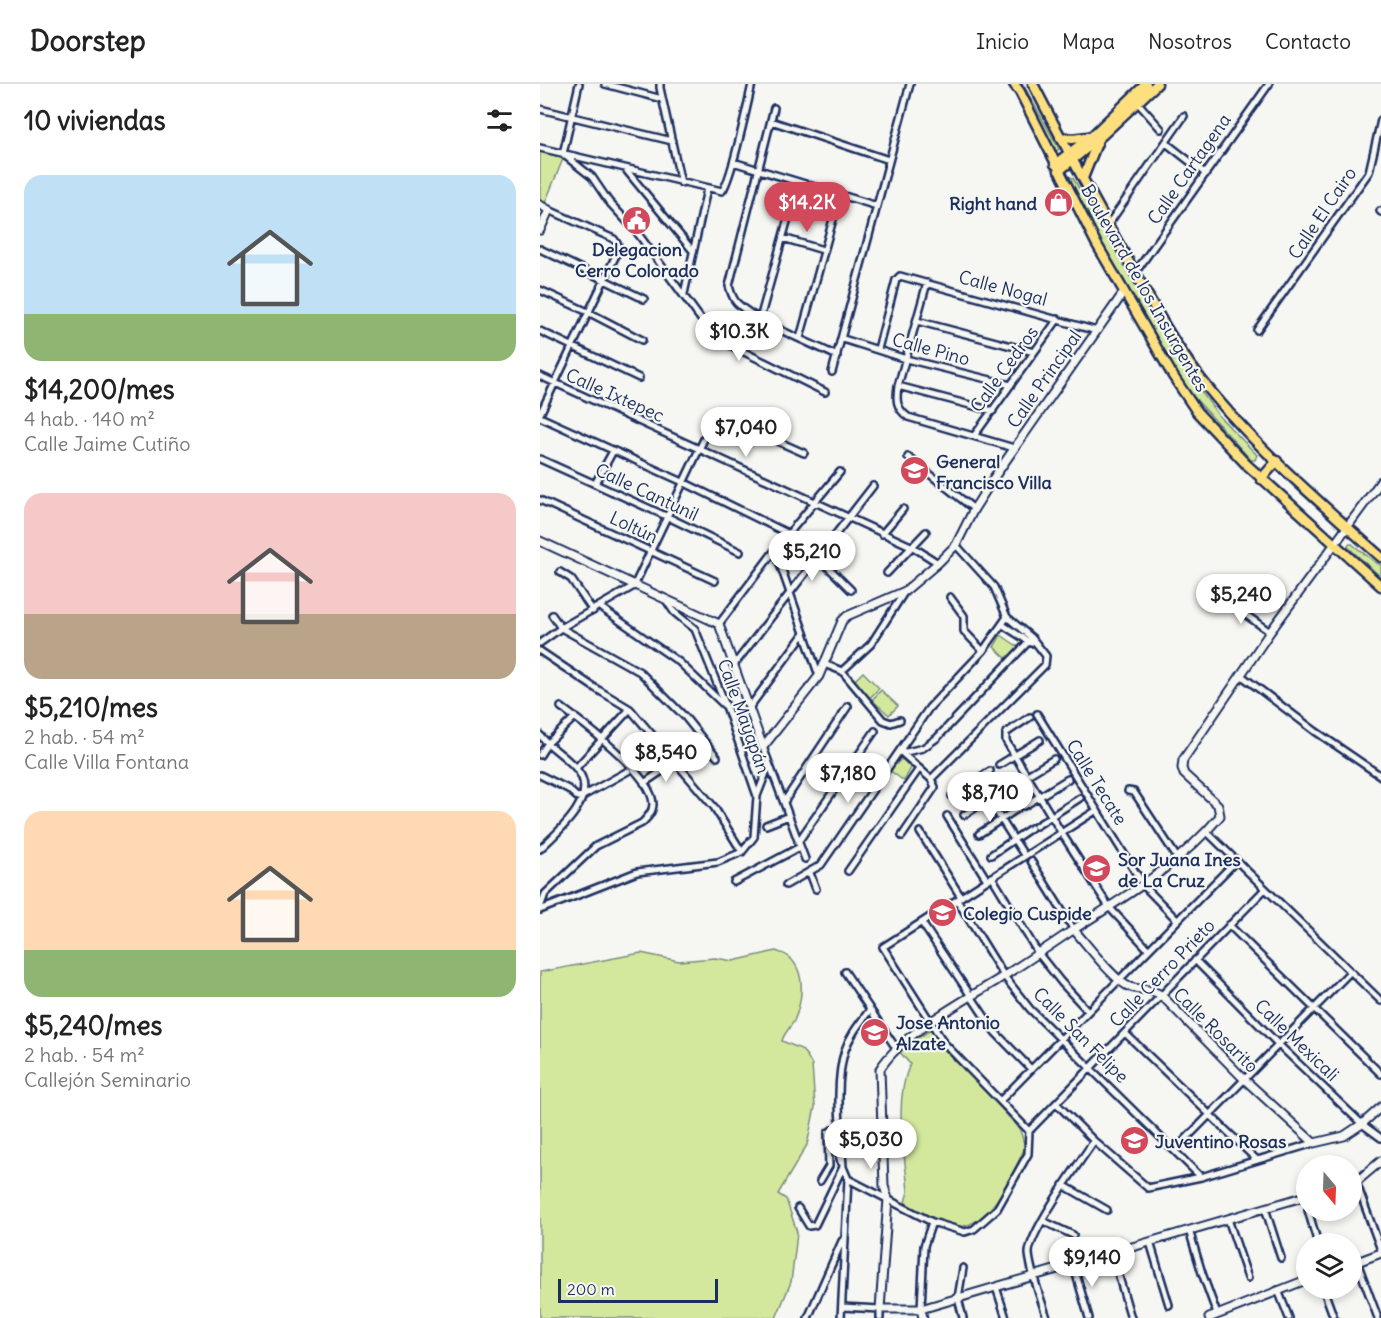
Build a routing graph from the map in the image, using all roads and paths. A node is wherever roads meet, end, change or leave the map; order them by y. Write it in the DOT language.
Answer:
graph roads {
  1 [pos="579,84"];
  2 [pos="605,84"];
  3 [pos="660,84"];
  4 [pos="753,84"];
  5 [pos="910,84"];
  6 [pos="1014,84"];
  7 [pos="1033,84"];
  8 [pos="1146,84"];
  9 [pos="1157,84"];
  10 [pos="1269,84"];
  11 [pos="662,99"];
  12 [pos="1138,103"];
  13 [pos="774,108"];
  14 [pos="540,109"];
  15 [pos="571,116"];
  16 [pos="1184,116"];
  17 [pos="1381,120"];
  18 [pos="771,121"];
  19 [pos="1171,136"];
  20 [pos="1060,137"];
  21 [pos="1095,137"];
  22 [pos="672,141"];
  23 [pos="1166,143"];
  24 [pos="540,148"];
  25 [pos="563,154"];
  26 [pos="1072,157"];
  27 [pos="890,160"];
  28 [pos="733,162"];
  29 [pos="1057,168"];
  30 [pos="758,169"];
  31 [pos="626,170"];
  32 [pos="1206,174"];
  33 [pos="1083,178"];
  34 [pos="798,182"];
  35 [pos="681,183"];
  36 [pos="707,189"];
  37 [pos="840,194"];
  38 [pos="540,205"];
  39 [pos="877,206"];
  40 [pos="549,210"];
  41 [pos="1108,225"];
  42 [pos="540,230"];
  43 [pos="783,238"];
  44 [pos="540,249"];
  45 [pos="823,250"];
  46 [pos="693,251"];
  47 [pos="1135,273"];
  48 [pos="605,279"];
  49 [pos="927,283"];
  50 [pos="540,290"];
  51 [pos="1124,292"];
  52 [pos="684,294"];
  53 [pos="644,299"];
  54 [pos="588,312"];
  55 [pos="760,319"];
  56 [pos="1058,319"];
  57 [pos="917,321"];
  58 [pos="1257,330"];
  59 [pos="540,331"];
  60 [pos="1097,331"];
  61 [pos="800,338"];
  62 [pos="843,339"];
  63 [pos="642,340"];
  64 [pos="571,347"];
  65 [pos="878,350"];
  66 [pos="1034,352"];
  67 [pos="837,356"];
  68 [pos="906,359"];
  69 [pos="832,372"];
  70 [pos="540,376"];
  71 [pos="639,378"];
  72 [pos="554,383"];
  73 [pos="1011,385"];
  74 [pos="898,386"];
  75 [pos="825,392"];
  76 [pos="993,411"];
  77 [pos="540,416"];
  78 [pos="974,436"];
  79 [pos="1014,448"];
  80 [pos="698,450"];
  81 [pos="613,451"];
  82 [pos="804,453"];
  83 [pos="908,457"];
  84 [pos="540,459"];
  85 [pos="1277,461"];
  86 [pos="840,472"];
  87 [pos="1261,478"];
  88 [pos="1381,481"];
  89 [pos="685,483"];
  90 [pos="595,484"];
  91 [pos="873,486"];
  92 [pos="540,500"];
  93 [pos="815,502"];
  94 [pos="903,509"];
  95 [pos="974,509"];
  96 [pos="668,517"];
  97 [pos="849,518"];
  98 [pos="1347,527"];
  99 [pos="926,532"];
  100 [pos="789,534"];
  101 [pos="882,534"];
  102 [pos="540,542"];
  103 [pos="956,544"];
  104 [pos="1333,544"];
  105 [pos="913,548"];
  106 [pos="775,550"];
  107 [pos="652,552"];
  108 [pos="740,552"];
  109 [pos="818,557"];
  110 [pos="1381,558"];
  111 [pos="938,563"];
  112 [pos="560,572"];
  113 [pos="888,573"];
  114 [pos="715,581"];
  115 [pos="634,586"];
  116 [pos="1381,586"];
  117 [pos="851,590"];
  118 [pos="905,591"];
  119 [pos="790,592"];
  120 [pos="950,597"];
  121 [pos="666,600"];
  122 [pos="1225,600"];
  123 [pos="600,607"];
  124 [pos="593,611"];
  125 [pos="552,615"];
  126 [pos="1007,617"];
  127 [pos="719,624"];
  128 [pos="1002,625"];
  129 [pos="561,628"];
  130 [pos="1270,632"];
  131 [pos="803,634"];
  132 [pos="1032,641"];
  133 [pos="540,643"];
  134 [pos="540,651"];
  135 [pos="984,651"];
  136 [pos="824,664"];
  137 [pos="734,665"];
  138 [pos="842,671"];
  139 [pos="819,676"];
  140 [pos="1242,676"];
  141 [pos="726,706"];
  142 [pos="848,706"];
  143 [pos="561,707"];
  144 [pos="749,708"];
  145 [pos="630,709"];
  146 [pos="1037,714"];
  147 [pos="575,717"];
  148 [pos="1030,717"];
  149 [pos="900,720"];
  150 [pos="875,731"];
  151 [pos="540,735"];
  152 [pos="602,739"];
  153 [pos="1040,740"];
  154 [pos="547,744"];
  155 [pos="763,747"];
  156 [pos="901,751"];
  157 [pos="540,755"];
  158 [pos="1015,756"];
  159 [pos="717,757"];
  160 [pos="1054,759"];
  161 [pos="674,763"];
  162 [pos="769,765"];
  163 [pos="999,765"];
  164 [pos="576,768"];
  165 [pos="919,769"];
  166 [pos="628,771"];
  167 [pos="990,771"];
  168 [pos="540,775"];
  169 [pos="1027,776"];
  170 [pos="1381,776"];
  171 [pos="931,779"];
  172 [pos="1068,779"];
  173 [pos="547,780"];
  174 [pos="976,780"];
  175 [pos="644,783"];
  176 [pos="540,785"];
  177 [pos="1011,785"];
  178 [pos="1005,789"];
  179 [pos="1128,791"];
  180 [pos="583,796"];
  181 [pos="757,796"];
  182 [pos="951,796"];
  183 [pos="1040,797"];
  184 [pos="1080,798"];
  185 [pos="989,800"];
  186 [pos="784,802"];
  187 [pos="1024,806"];
  188 [pos="1017,809"];
  189 [pos="1097,810"];
  190 [pos="964,815"];
  191 [pos="789,816"];
  192 [pos="947,816"];
  193 [pos="1052,817"];
  194 [pos="1002,820"];
  195 [pos="766,825"];
  196 [pos="920,832"];
  197 [pos="1061,832"];
  198 [pos="1207,832"];
  199 [pos="979,834"];
  200 [pos="902,836"];
  201 [pos="1015,839"];
  202 [pos="799,844"];
  203 [pos="540,849"];
  204 [pos="742,852"];
  205 [pos="991,855"];
  206 [pos="1024,855"];
  207 [pos="805,859"];
  208 [pos="1178,859"];
  209 [pos="1031,861"];
  210 [pos="1236,861"];
  211 [pos="848,871"];
  212 [pos="810,873"];
  213 [pos="990,878"];
  214 [pos="734,882"];
  215 [pos="786,885"];
  216 [pos="1144,886"];
  217 [pos="816,889"];
  218 [pos="1265,889"];
  219 [pos="959,899"];
  220 [pos="1109,907"];
  221 [pos="540,909"];
  222 [pos="1177,920"];
  223 [pos="922,923"];
  224 [pos="1229,925"];
  225 [pos="1074,930"];
  226 [pos="1148,949"];
  227 [pos="1038,953"];
  228 [pos="1195,960"];
  229 [pos="845,972"];
  230 [pos="1350,972"];
  231 [pos="1004,976"];
  232 [pos="1119,980"];
  233 [pos="1161,995"];
  234 [pos="970,997"];
  235 [pos="1381,1001"];
  236 [pos="1314,1009"];
  237 [pos="869,1011"];
  238 [pos="1088,1011"];
  239 [pos="931,1022"];
  240 [pos="1125,1033"];
  241 [pos="1061,1039"];
  242 [pos="1278,1044"];
  243 [pos="896,1048"];
  244 [pos="1091,1068"];
  245 [pos="1031,1069"];
  246 [pos="1381,1074"];
  247 [pos="1244,1079"];
  248 [pos="1000,1101"];
  249 [pos="1057,1104"];
  250 [pos="1381,1107"];
  251 [pos="1209,1114"];
  252 [pos="1362,1124"];
  253 [pos="1029,1131"];
  254 [pos="1381,1138"];
  255 [pos="1094,1141"];
  256 [pos="1314,1143"];
  257 [pos="1175,1150"];
  258 [pos="1257,1160"];
  259 [pos="1381,1161"];
  260 [pos="843,1167"];
  261 [pos="1362,1176"];
  262 [pos="1202,1177"];
  263 [pos="848,1179"];
  264 [pos="820,1181"];
  265 [pos="1063,1185"];
  266 [pos="888,1199"];
  267 [pos="1296,1199"];
  268 [pos="1362,1203"];
  269 [pos="798,1208"];
  270 [pos="1265,1208"];
  271 [pos="1107,1210"];
  272 [pos="1228,1219"];
  273 [pos="1043,1221"];
  274 [pos="932,1222"];
  275 [pos="1189,1230"];
  276 [pos="1073,1235"];
  277 [pos="844,1237"];
  278 [pos="1150,1242"];
  279 [pos="1112,1252"];
  280 [pos="1381,1252"];
  281 [pos="1281,1258"];
  282 [pos="1362,1260"];
  283 [pos="1073,1264"];
  284 [pos="963,1268"];
  285 [pos="1035,1275"];
  286 [pos="1248,1278"];
  287 [pos="1362,1279"];
  288 [pos="1296,1284"];
  289 [pos="996,1287"];
  290 [pos="1278,1290"];
  291 [pos="957,1299"];
  292 [pos="1327,1299"];
  293 [pos="1169,1305"];
  294 [pos="842,1307"];
  295 [pos="880,1309"];
  296 [pos="921,1309"];
  297 [pos="1217,1314"];
  298 [pos="1379,1314"];
  299 [pos="808,1318"];
  300 [pos="841,1318"];
  301 [pos="880,1318"];
  302 [pos="923,1318"];
  303 [pos="963,1318"];
  304 [pos="1006,1318"];
  305 [pos="1047,1318"];
  306 [pos="1089,1318"];
  307 [pos="1131,1318"];
  308 [pos="1209,1318"];
  309 [pos="1289,1318"];
  310 [pos="1334,1318"];
  1 -- 15 [label="street"];
  2 -- 11 [label="street"];
  3 -- 11 [label="street"];
  4 -- 28 [label="street"];
  5 -- 27 [label="street"];
  6 -- 29 [label="main road, Boulevard de los Insurgentes"];
  7 -- 20 [label="main road, Boulevard de los Insurgentes"];
  8 -- 21 [label="main road"];
  9 -- 12 [label="main road"];
  10 -- 32 [label="street, Calle Cartagena"];
  11 -- 22 [label="street"];
  12 -- 19 [label="street"];
  12 -- 21 [label="main road"];
  13 -- 18 [label="street"];
  14 -- 15 [label="street"];
  15 -- 22 [label="street"];
  15 -- 25 [label="street"];
  16 -- 19 [label="street"];
  17 -- 58 [label="street, Calle El Cairo"];
  18 -- 27 [label="street"];
  18 -- 30 [label="street"];
  19 -- 23 [label="street"];
  20 -- 21 [label="main road"];
  20 -- 26 [label="main road, Boulevard de los Insurgentes"];
  21 -- 26 [label="main road"];
  21 -- 33 [label="main road"];
  22 -- 35 [label="street"];
  23 -- 32 [label="street"];
  23 -- 41 [label="street"];
  24 -- 25 [label="street"];
  25 -- 31 [label="street"];
  25 -- 52 [label="street"];
  26 -- 29 [label="main road"];
  26 -- 33 [label="main road, Boulevard de los Insurgentes"];
  27 -- 39 [label="street"];
  28 -- 30 [label="street"];
  28 -- 36 [label="street"];
  29 -- 51 [label="main road, Boulevard de los Insurgentes"];
  30 -- 34 [label="street"];
  30 -- 55 [label="street"];
  31 -- 35 [label="street"];
  31 -- 46 [label="street"];
  32 -- 47 [label="street, Calle Cartagena"];
  33 -- 41 [label="main road, Boulevard de los Insurgentes"];
  34 -- 37 [label="street"];
  34 -- 43 [label="street"];
  35 -- 36 [label="street"];
  36 -- 46 [label="street"];
  37 -- 39 [label="street"];
  37 -- 45 [label="street"];
  38 -- 40 [label="street"];
  39 -- 62 [label="street"];
  40 -- 42 [label="street"];
  40 -- 48 [label="street"];
  41 -- 47 [label="main road, Boulevard de los Insurgentes"];
  43 -- 45 [label="street"];
  43 -- 55 [label="street"];
  44 -- 48 [label="street"];
  45 -- 61 [label="street"];
  46 -- 52 [label="street"];
  47 -- 85 [label="main road, Boulevard de los Insurgentes"];
  48 -- 53 [label="street"];
  48 -- 54 [label="street"];
  49 -- 56 [label="street, Calle Nogal"];
  49 -- 57 [label="street"];
  49 -- 65 [label="street, Calle Nogal"];
  50 -- 54 [label="street"];
  51 -- 60 [label="street, Calle Principal"];
  51 -- 87 [label="main road, Boulevard de los Insurgentes"];
  52 -- 75 [label="street"];
  54 -- 63 [label="street"];
  54 -- 64 [label="street"];
  55 -- 61 [label="street"];
  56 -- 60 [label="street, Calle Nogal"];
  56 -- 66 [label="street, Calle Cedros"];
  57 -- 66 [label="street"];
  57 -- 68 [label="street"];
  59 -- 64 [label="street"];
  60 -- 79 [label="street, Calle Principal"];
  61 -- 67 [label="street"];
  62 -- 65 [label="street, Calle Pino"];
  62 -- 67 [label="street"];
  64 -- 71 [label="street"];
  64 -- 72 [label="street"];
  65 -- 68 [label="street, Calle Pino"];
  66 -- 73 [label="street, Calle Cedros"];
  67 -- 69 [label="street"];
  68 -- 73 [label="street, Calle Pino"];
  68 -- 74 [label="street"];
  70 -- 72 [label="street, Calle Ixtepec"];
  72 -- 77 [label="street"];
  72 -- 80 [label="street, Calle Ixtepec"];
  73 -- 76 [label="street, Calle Cedros"];
  74 -- 76 [label="street"];
  74 -- 78 [label="street"];
  76 -- 78 [label="street, Calle Cedros"];
  77 -- 81 [label="street"];
  78 -- 79 [label="street"];
  79 -- 95 [label="street, Calle Principal"];
  80 -- 82 [label="street"];
  80 -- 89 [label="street"];
  80 -- 93 [label="street, Calle Ixtepec"];
  81 -- 89 [label="street"];
  81 -- 90 [label="street"];
  83 -- 95 [label="street"];
  84 -- 90 [label="street, Calle Cantunil"];
  85 -- 87 [label="main road"];
  85 -- 98 [label="main road, Boulevard de los Insurgentes"];
  86 -- 93 [label="street"];
  87 -- 104 [label="main road, Boulevard de los Insurgentes"];
  88 -- 98 [label="street"];
  89 -- 96 [label="street"];
  89 -- 100 [label="street"];
  90 -- 96 [label="street, Calle Cantunil"];
  91 -- 97 [label="street"];
  92 -- 107 [label="street, Loltún"];
  93 -- 97 [label="street, Calle Ixtepec"];
  93 -- 100 [label="street"];
  94 -- 101 [label="street"];
  95 -- 103 [label="street, Calle Principal"];
  96 -- 107 [label="street"];
  96 -- 108 [label="street, Calle Cantunil"];
  97 -- 101 [label="street, Calle Ixtepec"];
  97 -- 109 [label="street"];
  98 -- 104 [label="street"];
  98 -- 110 [label="main road, Boulevard de los Insurgentes"];
  99 -- 105 [label="street"];
  100 -- 106 [label="street"];
  101 -- 105 [label="street, Calle Ixtepec"];
  102 -- 115 [label="street, Calle Mayapán"];
  103 -- 111 [label="street, Calle Principal"];
  103 -- 126 [label="street"];
  104 -- 116 [label="main road, Boulevard de los Insurgentes"];
  104 -- 130 [label="street"];
  105 -- 111 [label="street, Calle Ixtepec"];
  105 -- 113 [label="street"];
  106 -- 119 [label="street"];
  106 -- 127 [label="street"];
  107 -- 114 [label="street, Loltún"];
  107 -- 115 [label="street"];
  109 -- 117 [label="street"];
  109 -- 119 [label="street"];
  111 -- 118 [label="street, Calle Principal"];
  112 -- 124 [label="street"];
  115 -- 121 [label="street, Calle Mayapán"];
  115 -- 123 [label="street"];
  118 -- 136 [label="street, Calle Principal"];
  118 -- 138 [label="street"];
  119 -- 131 [label="street"];
  119 -- 137 [label="street"];
  120 -- 135 [label="street"];
  121 -- 127 [label="street, Calle Mayapán"];
  121 -- 141 [label="street, Calle Mayapán"];
  122 -- 130 [label="street"];
  123 -- 124 [label="street"];
  123 -- 141 [label="street"];
  124 -- 129 [label="street"];
  125 -- 129 [label="street"];
  126 -- 128 [label="street"];
  126 -- 132 [label="street"];
  127 -- 137 [label="street"];
  128 -- 132 [label="street"];
  128 -- 135 [label="street"];
  129 -- 133 [label="street"];
  129 -- 159 [label="street"];
  130 -- 140 [label="street"];
  131 -- 139 [label="street"];
  131 -- 144 [label="street"];
  132 -- 156 [label="street"];
  132 -- 171 [label="street"];
  134 -- 145 [label="street"];
  135 -- 156 [label="street"];
  136 -- 138 [label="street"];
  136 -- 139 [label="street, Calle Principal"];
  137 -- 144 [label="street"];
  138 -- 149 [label="street"];
  139 -- 155 [label="street, Calle Principal"];
  140 -- 170 [label="street"];
  140 -- 198 [label="street"];
  141 -- 181 [label="street, Calle Mayapán"];
  142 -- 186 [label="street"];
  143 -- 147 [label="street"];
  144 -- 155 [label="street"];
  145 -- 152 [label="street"];
  145 -- 161 [label="street"];
  146 -- 189 [label="street, Calle Tecate"];
  147 -- 152 [label="street"];
  147 -- 154 [label="street"];
  148 -- 158 [label="street"];
  150 -- 202 [label="street"];
  151 -- 154 [label="street"];
  152 -- 164 [label="street"];
  152 -- 175 [label="street"];
  153 -- 158 [label="street"];
  154 -- 157 [label="street"];
  154 -- 164 [label="street"];
  155 -- 162 [label="street"];
  156 -- 165 [label="street"];
  156 -- 212 [label="street"];
  158 -- 163 [label="street"];
  158 -- 169 [label="street"];
  160 -- 169 [label="street"];
  161 -- 175 [label="street"];
  161 -- 204 [label="street"];
  162 -- 181 [label="street"];
  162 -- 186 [label="street"];
  164 -- 180 [label="street"];
  165 -- 171 [label="street"];
  165 -- 211 [label="street"];
  166 -- 180 [label="street"];
  167 -- 174 [label="street"];
  168 -- 173 [label="street"];
  169 -- 177 [label="street"];
  169 -- 183 [label="street"];
  171 -- 200 [label="street"];
  172 -- 183 [label="street"];
  173 -- 176 [label="street"];
  173 -- 180 [label="street"];
  174 -- 182 [label="street"];
  174 -- 185 [label="street"];
  175 -- 221 [label="street"];
  178 -- 185 [label="street"];
  179 -- 208 [label="street"];
  180 -- 203 [label="street"];
  181 -- 204 [label="street, Calle Mayapán"];
  183 -- 187 [label="street"];
  183 -- 193 [label="street"];
  184 -- 193 [label="street"];
  185 -- 190 [label="street"];
  185 -- 194 [label="street"];
  186 -- 191 [label="street"];
  188 -- 194 [label="street"];
  189 -- 197 [label="street"];
  189 -- 216 [label="street, Calle Tecate"];
  191 -- 195 [label="street"];
  191 -- 202 [label="street"];
  192 -- 213 [label="street"];
  193 -- 197 [label="street"];
  193 -- 201 [label="street"];
  194 -- 199 [label="street"];
  194 -- 201 [label="street"];
  196 -- 219 [label="street, Calle San Felipe"];
  197 -- 206 [label="street"];
  197 -- 220 [label="street"];
  198 -- 208 [label="street"];
  198 -- 210 [label="street"];
  201 -- 205 [label="street"];
  201 -- 206 [label="street"];
  202 -- 207 [label="street"];
  202 -- 214 [label="street"];
  204 -- 221 [label="street"];
  206 -- 213 [label="street"];
  208 -- 216 [label="street"];
  209 -- 225 [label="street"];
  210 -- 218 [label="street"];
  210 -- 222 [label="street"];
  212 -- 215 [label="street"];
  212 -- 217 [label="street"];
  213 -- 219 [label="street"];
  213 -- 227 [label="street"];
  216 -- 220 [label="street"];
  216 -- 222 [label="street, Calle Tecate"];
  218 -- 224 [label="street, Calle Cerro Prieto"];
  218 -- 230 [label="street"];
  219 -- 223 [label="street"];
  219 -- 231 [label="street, Calle San Felipe"];
  220 -- 225 [label="street"];
  220 -- 226 [label="street"];
  222 -- 226 [label="street"];
  223 -- 234 [label="street"];
  223 -- 239 [label="street"];
  224 -- 228 [label="street, Calle Cerro Prieto"];
  224 -- 236 [label="street"];
  225 -- 227 [label="street"];
  225 -- 232 [label="street"];
  226 -- 232 [label="street"];
  227 -- 231 [label="street"];
  227 -- 238 [label="street"];
  228 -- 233 [label="street, Calle Cerro Prieto"];
  228 -- 242 [label="street, Calle Mexicali"];
  229 -- 237 [label="street"];
  230 -- 235 [label="street"];
  230 -- 236 [label="street"];
  231 -- 234 [label="street"];
  231 -- 241 [label="street, Calle San Felipe"];
  232 -- 233 [label="street, Calle Rosarito"];
  232 -- 238 [label="street"];
  233 -- 240 [label="street, Calle Cerro Prieto"];
  233 -- 247 [label="street, Calle Rosarito"];
  234 -- 239 [label="street"];
  234 -- 245 [label="street"];
  236 -- 242 [label="street"];
  236 -- 246 [label="street"];
  237 -- 243 [label="street"];
  237 -- 260 [label="street"];
  238 -- 241 [label="street"];
  239 -- 243 [label="street"];
  239 -- 248 [label="street"];
  240 -- 244 [label="street, Calle Cerro Prieto"];
  240 -- 251 [label="street"];
  241 -- 244 [label="street, Calle San Felipe"];
  241 -- 245 [label="street"];
  242 -- 247 [label="street"];
  242 -- 252 [label="street, Calle Mexicali"];
  243 -- 266 [label="street"];
  244 -- 249 [label="street, Calle Cerro Prieto"];
  244 -- 257 [label="street, Calle San Felipe"];
  245 -- 248 [label="street"];
  247 -- 251 [label="street"];
  247 -- 256 [label="street, Calle Rosarito"];
  248 -- 253 [label="street"];
  249 -- 253 [label="street, Calle Cerro Prieto"];
  249 -- 255 [label="street"];
  250 -- 252 [label="street"];
  251 -- 257 [label="street"];
  251 -- 258 [label="street"];
  252 -- 254 [label="street, Calle Mexicali"];
  252 -- 256 [label="street"];
  253 -- 274 [label="street"];
  255 -- 262 [label="street"];
  255 -- 265 [label="street"];
  256 -- 258 [label="street"];
  257 -- 262 [label="street, Calle San Felipe"];
  258 -- 262 [label="street"];
  259 -- 261 [label="street"];
  260 -- 263 [label="street"];
  260 -- 264 [label="street"];
  260 -- 269 [label="street"];
  263 -- 266 [label="street"];
  263 -- 277 [label="street"];
  265 -- 271 [label="street"];
  265 -- 273 [label="street"];
  266 -- 274 [label="street"];
  266 -- 295 [label="street"];
  267 -- 270 [label="street"];
  268 -- 280 [label="street"];
  270 -- 272 [label="street"];
  270 -- 281 [label="street"];
  272 -- 275 [label="street"];
  272 -- 286 [label="street"];
  273 -- 276 [label="street"];
  273 -- 285 [label="street"];
  274 -- 296 [label="street"];
  275 -- 278 [label="street"];
  275 -- 297 [label="street"];
  277 -- 294 [label="street"];
  277 -- 299 [label="street"];
  278 -- 279 [label="street"];
  278 -- 293 [label="street"];
  279 -- 283 [label="street"];
  279 -- 307 [label="street"];
  280 -- 282 [label="street"];
  283 -- 285 [label="street"];
  283 -- 306 [label="street"];
  284 -- 291 [label="street"];
  285 -- 289 [label="street"];
  285 -- 305 [label="street"];
  287 -- 298 [label="street"];
  288 -- 290 [label="street"];
  289 -- 291 [label="street"];
  289 -- 304 [label="street"];
  290 -- 297 [label="street"];
  290 -- 309 [label="street"];
  291 -- 296 [label="street"];
  291 -- 303 [label="street"];
  292 -- 310 [label="street"];
  294 -- 295 [label="street"];
  294 -- 300 [label="street"];
  295 -- 296 [label="street"];
  295 -- 301 [label="street"];
  296 -- 302 [label="street"];
  297 -- 308 [label="street"];
}
